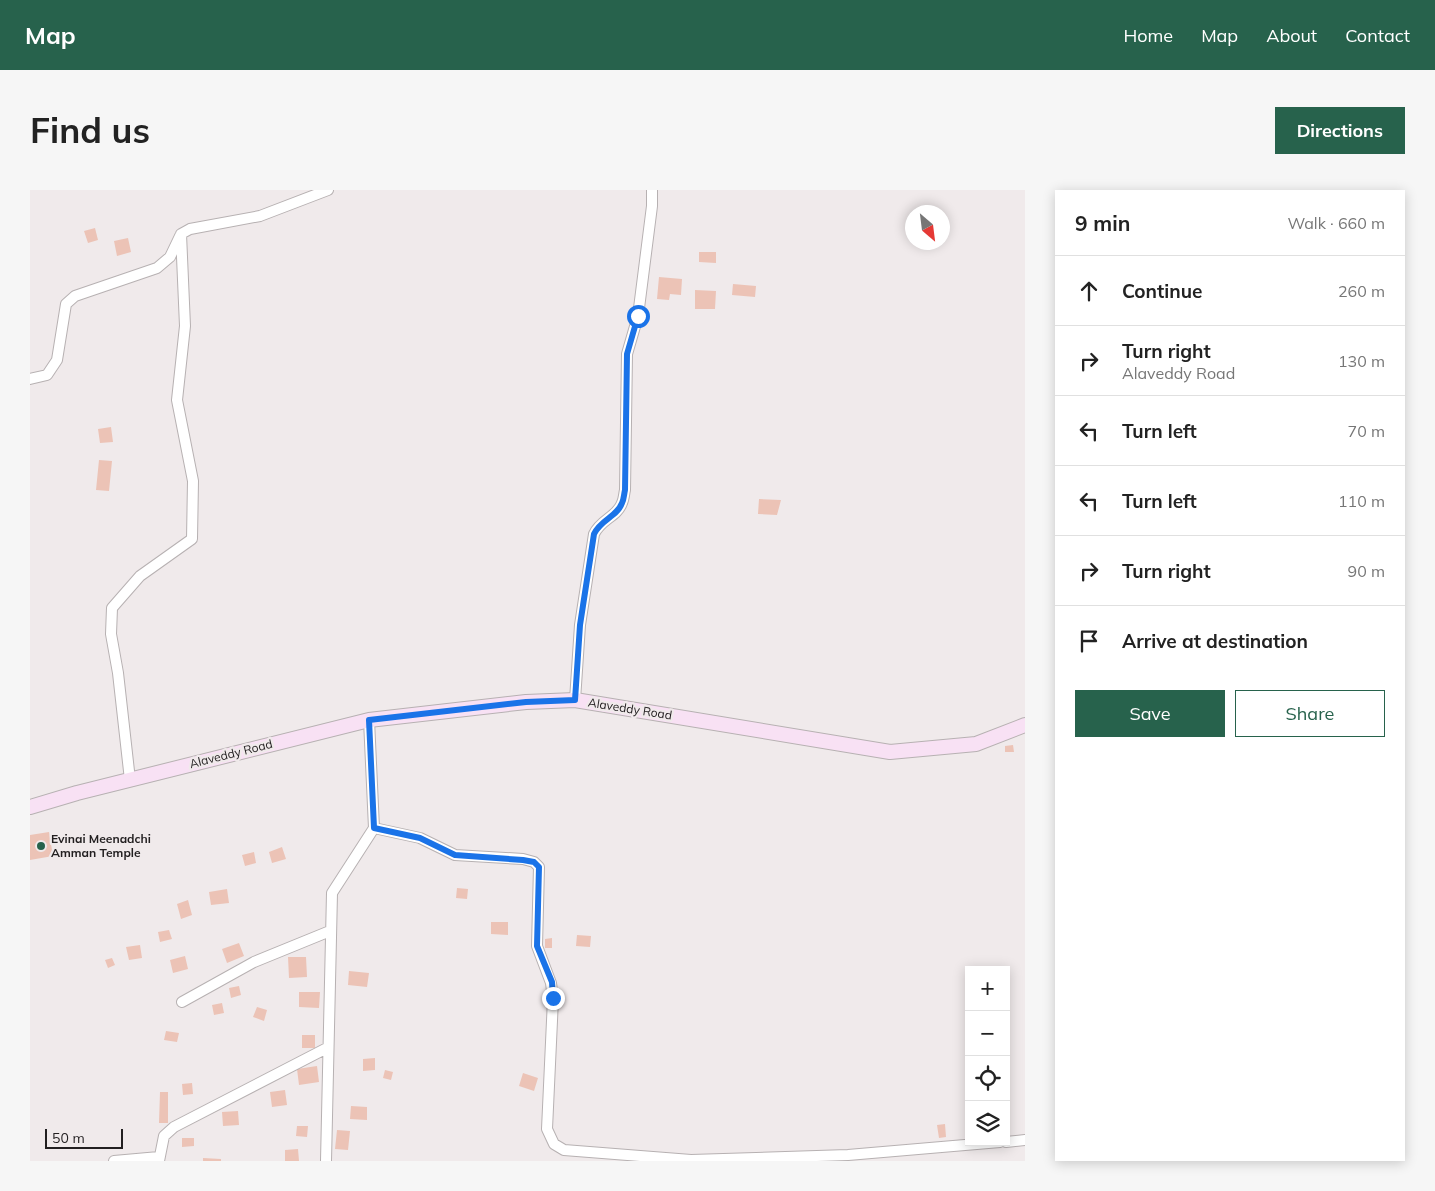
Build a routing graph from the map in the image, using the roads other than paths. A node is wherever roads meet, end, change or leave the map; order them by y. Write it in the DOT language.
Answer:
graph roads {
  1 [pos="328,190"];
  2 [pos="652,190"];
  3 [pos="181,234"];
  4 [pos="30,379"];
  5 [pos="575,700"];
  6 [pos="369,720"];
  7 [pos="1025,725"];
  8 [pos="130,780"];
  9 [pos="30,807"];
  10 [pos="374,828"];
  11 [pos="330,931"];
  12 [pos="182,1002"];
  13 [pos="327,1048"];
  14 [pos="1025,1140"];
  15 [pos="1010,1142"];
  16 [pos="965,1145"];
  17 [pos="159,1159"];
  18 [pos="691,1160"];
  19 [pos="114,1161"];
  20 [pos="326,1161"];
  1 -- 3 [label="street"];
  2 -- 5 [label="street"];
  3 -- 4 [label="street"];
  3 -- 8 [label="street"];
  5 -- 6 [label="street, Alaveddy Road"];
  5 -- 7 [label="street, Alaveddy Road"];
  6 -- 8 [label="street, Alaveddy Road"];
  6 -- 10 [label="street"];
  8 -- 9 [label="street, Alaveddy Road"];
  10 -- 11 [label="street"];
  10 -- 18 [label="street"];
  11 -- 12 [label="street"];
  11 -- 13 [label="street"];
  13 -- 17 [label="street"];
  13 -- 20 [label="street"];
  14 -- 15 [label="street"];
  16 -- 18 [label="street"];
  17 -- 19 [label="street"];
}
